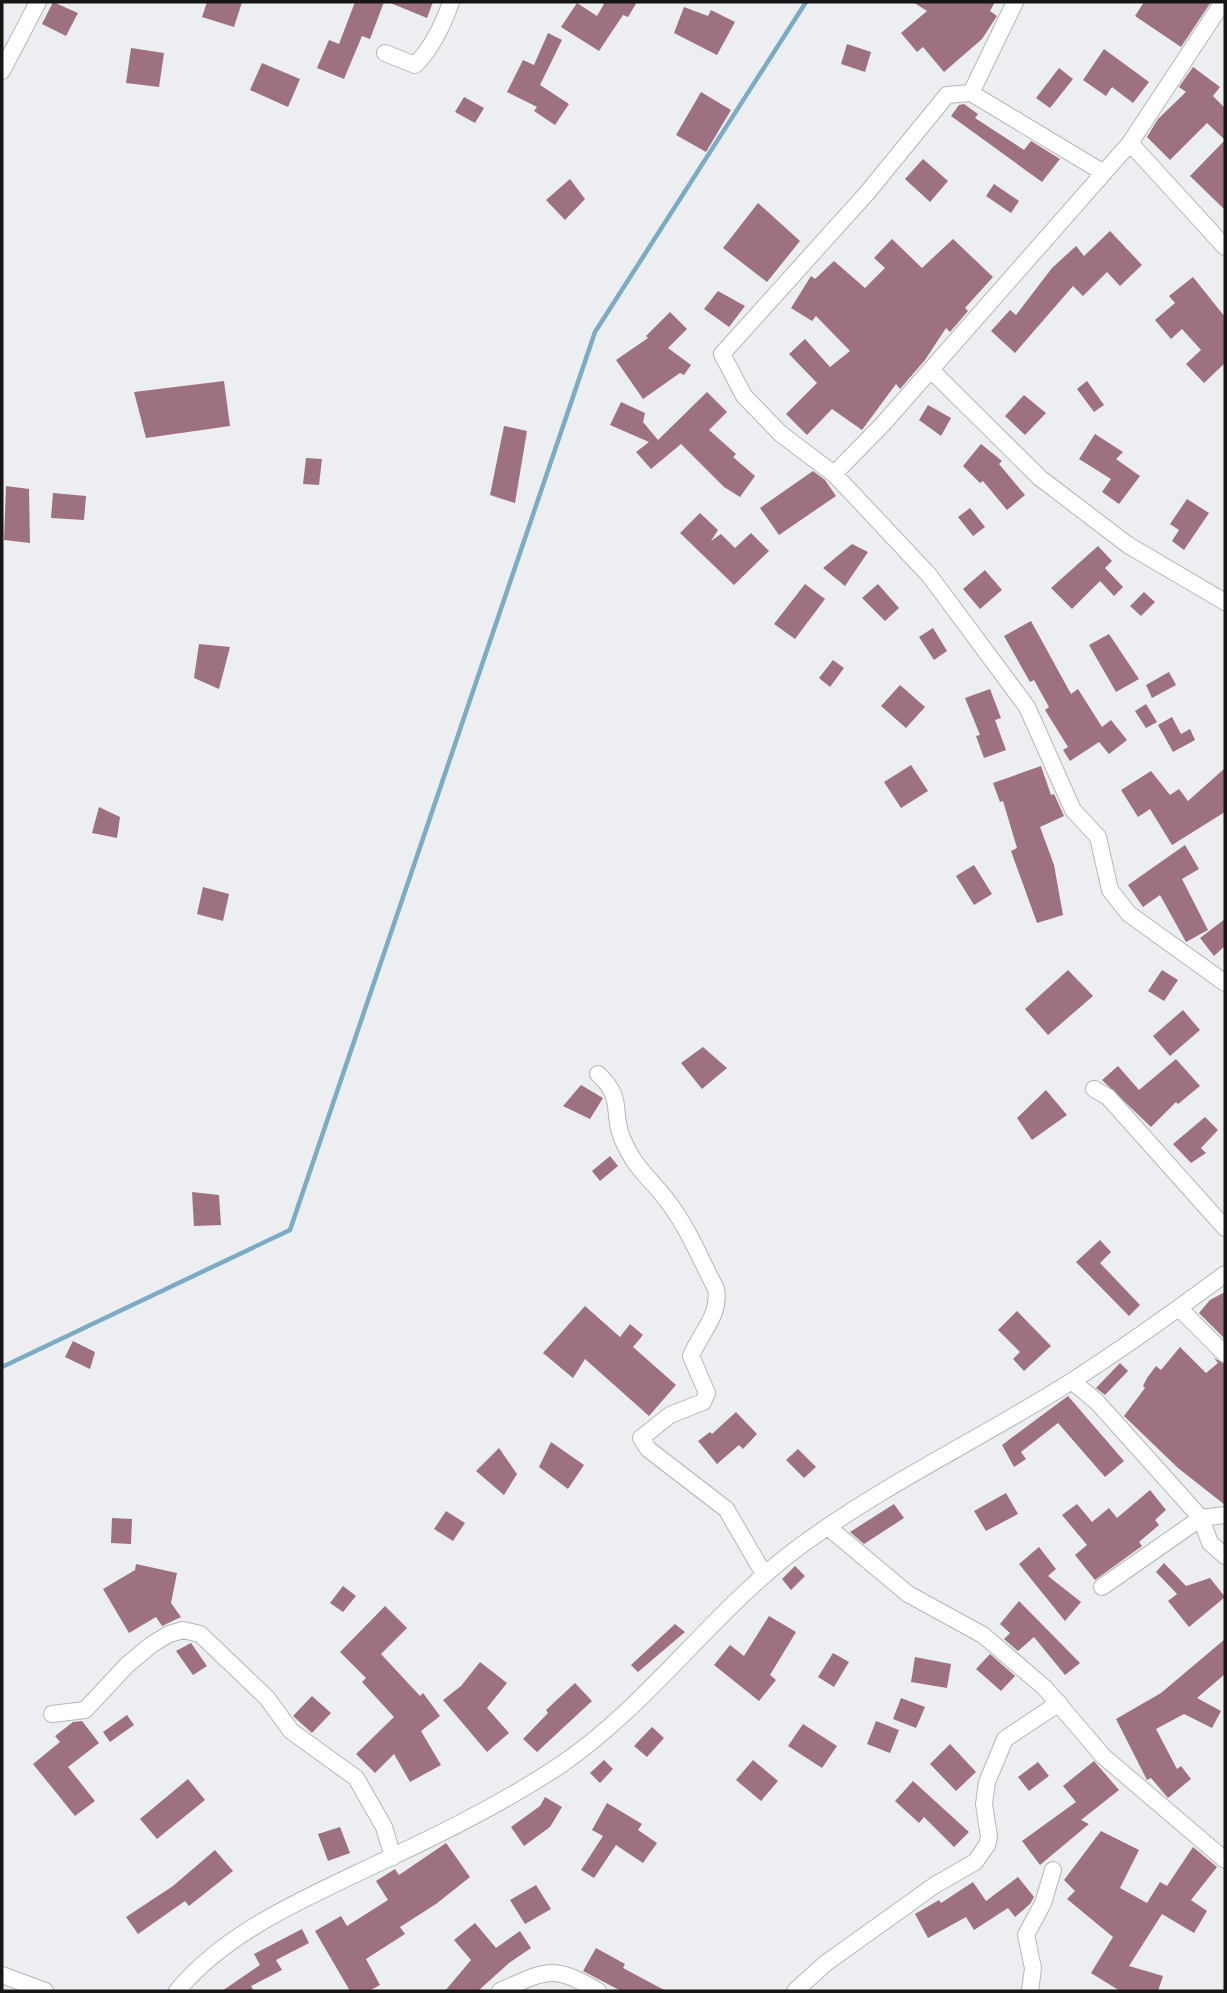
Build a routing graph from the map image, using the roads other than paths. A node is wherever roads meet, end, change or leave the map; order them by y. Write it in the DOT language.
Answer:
graph roads {
  1 [pos="38,2"];
  2 [pos="451,2"];
  3 [pos="1015,2"];
  4 [pos="1223,2"];
  5 [pos="385,53"];
  6 [pos="2,71"];
  7 [pos="971,93"];
  8 [pos="1129,144"];
  9 [pos="1104,173"];
  10 [pos="1225,247"];
  11 [pos="931,370"];
  12 [pos="834,474"];
  13 [pos="1225,602"];
  14 [pos="1225,983"];
  15 [pos="598,1074"];
  16 [pos="1094,1089"];
  17 [pos="1225,1228"];
  18 [pos="1225,1275"];
  19 [pos="1179,1308"];
  20 [pos="1225,1354"];
  21 [pos="1072,1381"];
  22 [pos="1225,1515"];
  23 [pos="1201,1518"];
  24 [pos="1225,1524"];
  25 [pos="828,1527"];
  26 [pos="1210,1543"];
  27 [pos="1225,1556"];
  28 [pos="764,1574"];
  29 [pos="1102,1587"];
  30 [pos="1059,1703"];
  31 [pos="52,1714"];
  32 [pos="393,1857"];
  33 [pos="1225,1860"];
  34 [pos="1052,1870"];
  35 [pos="2,1975"];
  36 [pos="45,1991"];
  37 [pos="177,1991"];
  38 [pos="500,1991"];
  39 [pos="598,1991"];
  40 [pos="795,1991"];
  41 [pos="1030,1991"];
  1 -- 6 [label="street"];
  2 -- 5 [label="street"];
  3 -- 7 [label="street"];
  4 -- 8 [label="street"];
  7 -- 9 [label="street"];
  7 -- 12 [label="street"];
  8 -- 9 [label="street"];
  8 -- 10 [label="street"];
  9 -- 11 [label="street"];
  11 -- 12 [label="street"];
  11 -- 13 [label="street"];
  12 -- 14 [label="street"];
  15 -- 28 [label="street"];
  16 -- 17 [label="street"];
  18 -- 19 [label="street"];
  19 -- 20 [label="street"];
  19 -- 21 [label="street"];
  21 -- 23 [label="street"];
  21 -- 25 [label="street"];
  22 -- 23 [label="street"];
  23 -- 26 [label="street"];
  23 -- 29 [label="street"];
  24 -- 26 [label="street"];
  25 -- 28 [label="street"];
  25 -- 30 [label="street"];
  26 -- 27 [label="street"];
  28 -- 32 [label="street"];
  30 -- 33 [label="street"];
  30 -- 40 [label="street"];
  31 -- 32 [label="street"];
  32 -- 37 [label="street"];
  34 -- 41 [label="street"];
  35 -- 36 [label="street"];
  38 -- 39 [label="street"];
}
